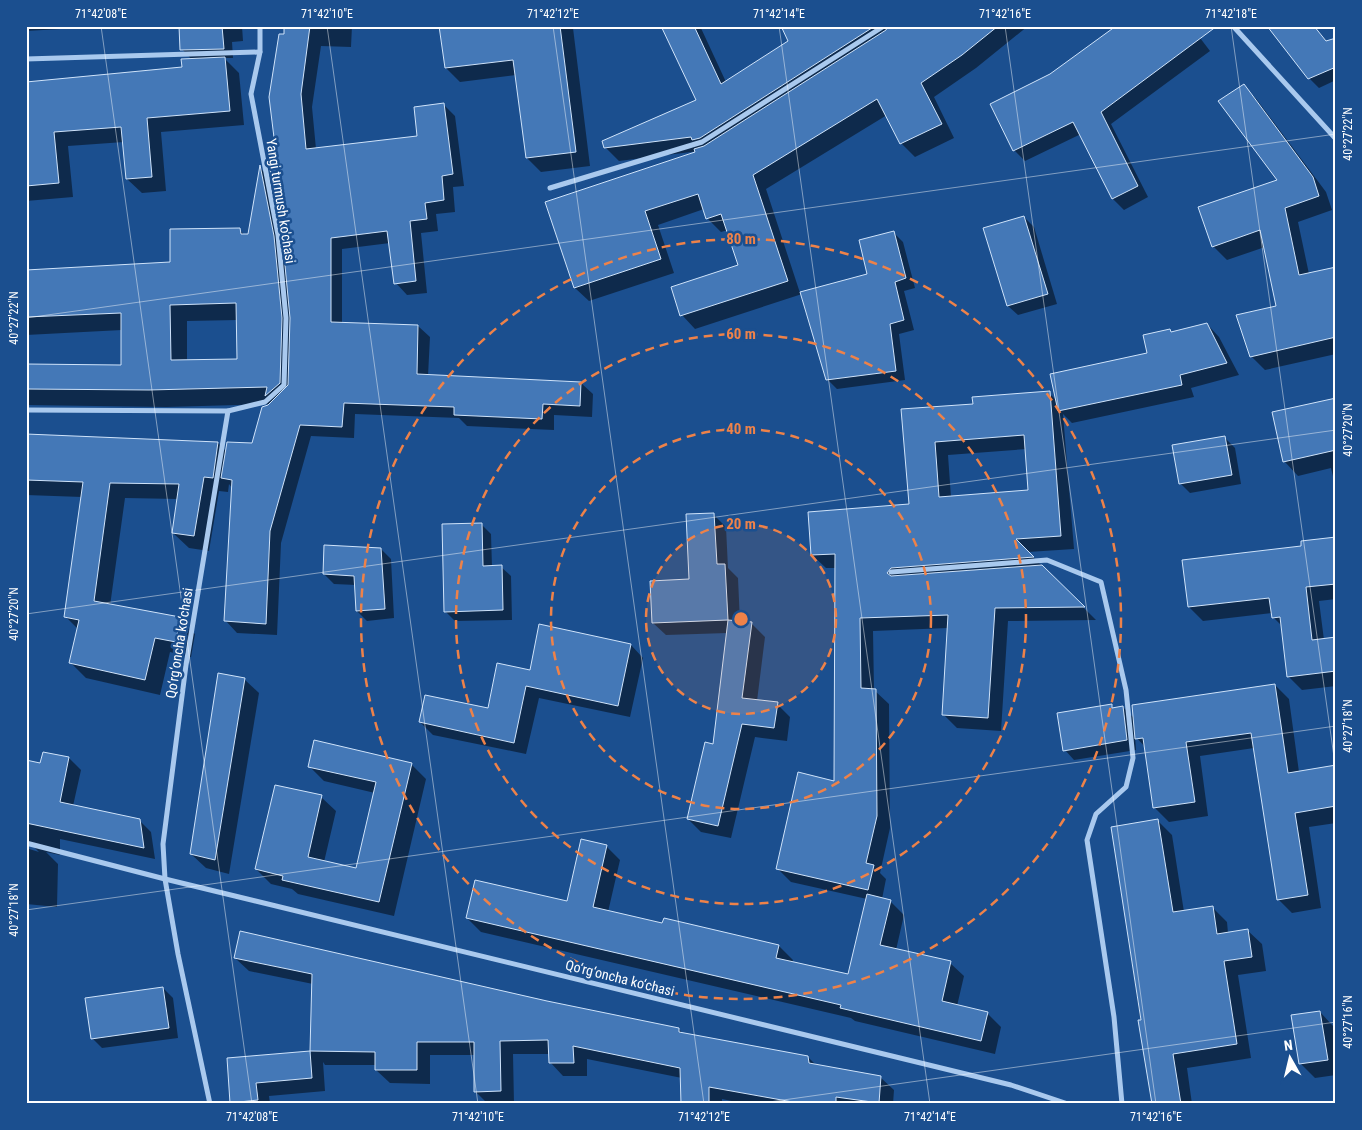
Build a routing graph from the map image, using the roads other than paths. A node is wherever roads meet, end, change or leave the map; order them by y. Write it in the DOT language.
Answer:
graph roads {
  1 [pos="260,26"];
  2 [pos="884,26"];
  3 [pos="1233,26"];
  4 [pos="260,52"];
  5 [pos="26,59"];
  6 [pos="1336,139"];
  7 [pos="550,188"];
  8 [pos="26,410"];
  9 [pos="228,412"];
  10 [pos="891,572"];
  11 [pos="26,843"];
  12 [pos="165,880"];
  13 [pos="210,1104"];
  14 [pos="1068,1104"];
  15 [pos="1122,1104"];
  1 -- 4 [label="street, Yangi turmush ko'chasi"];
  2 -- 7 [label="street"];
  3 -- 6 [label="street"];
  4 -- 5 [label="street"];
  4 -- 9 [label="street, Yangi turmush ko'chasi"];
  8 -- 9 [label="street, Yangi turmush ko'chasi"];
  9 -- 12 [label="street, Qo‘rg‘oncha ko‘chasi"];
  10 -- 15 [label="street"];
  11 -- 12 [label="street"];
  12 -- 13 [label="street, Qo‘rg‘oncha ko‘chasi"];
  12 -- 14 [label="street, Qo‘rg‘oncha ko‘chasi"];
}
